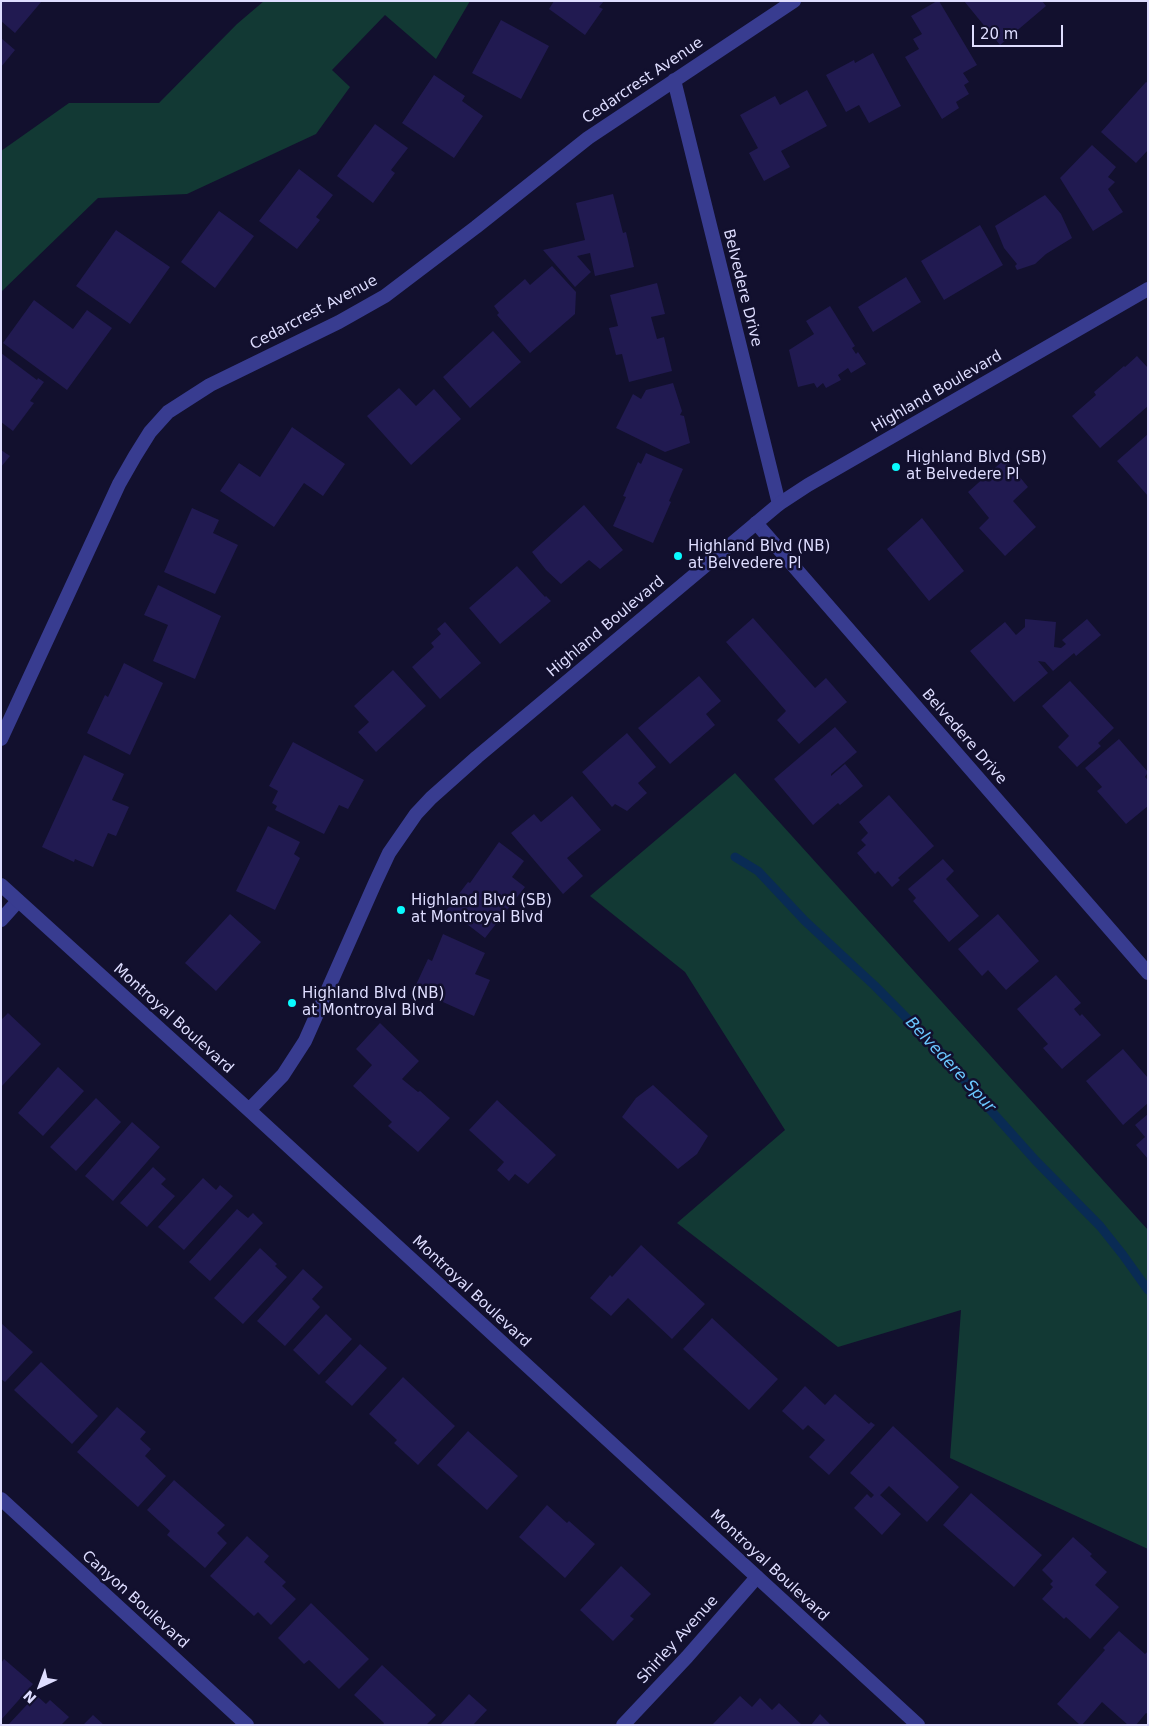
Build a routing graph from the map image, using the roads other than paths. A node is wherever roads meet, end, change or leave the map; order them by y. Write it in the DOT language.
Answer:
graph roads {
  1 [pos="794,1"];
  2 [pos="674,80"];
  3 [pos="1148,290"];
  4 [pos="778,504"];
  5 [pos="756,522"];
  6 [pos="1,739"];
  7 [pos="1,885"];
  8 [pos="18,901"];
  9 [pos="1,920"];
  10 [pos="1148,973"];
  11 [pos="249,1110"];
  12 [pos="1,1500"];
  13 [pos="757,1577"];
  14 [pos="247,1725"];
  15 [pos="623,1725"];
  16 [pos="918,1725"];
  1 -- 2 [label="street, Cedarcrest Avenue"];
  2 -- 4 [label="street, Belvedere Drive"];
  2 -- 6 [label="street, Cedarcrest Avenue"];
  3 -- 4 [label="street, Highland Boulevard"];
  4 -- 5 [label="street, Highland Boulevard"];
  5 -- 10 [label="street, Belvedere Drive"];
  5 -- 11 [label="street, Highland Boulevard"];
  7 -- 8 [label="street, Montroyal Boulevard"];
  8 -- 9 [label="street"];
  8 -- 11 [label="street, Montroyal Boulevard"];
  11 -- 13 [label="street, Montroyal Boulevard"];
  12 -- 14 [label="street, Canyon Boulevard"];
  13 -- 15 [label="street, Shirley Avenue"];
  13 -- 16 [label="street, Montroyal Boulevard"];
}
